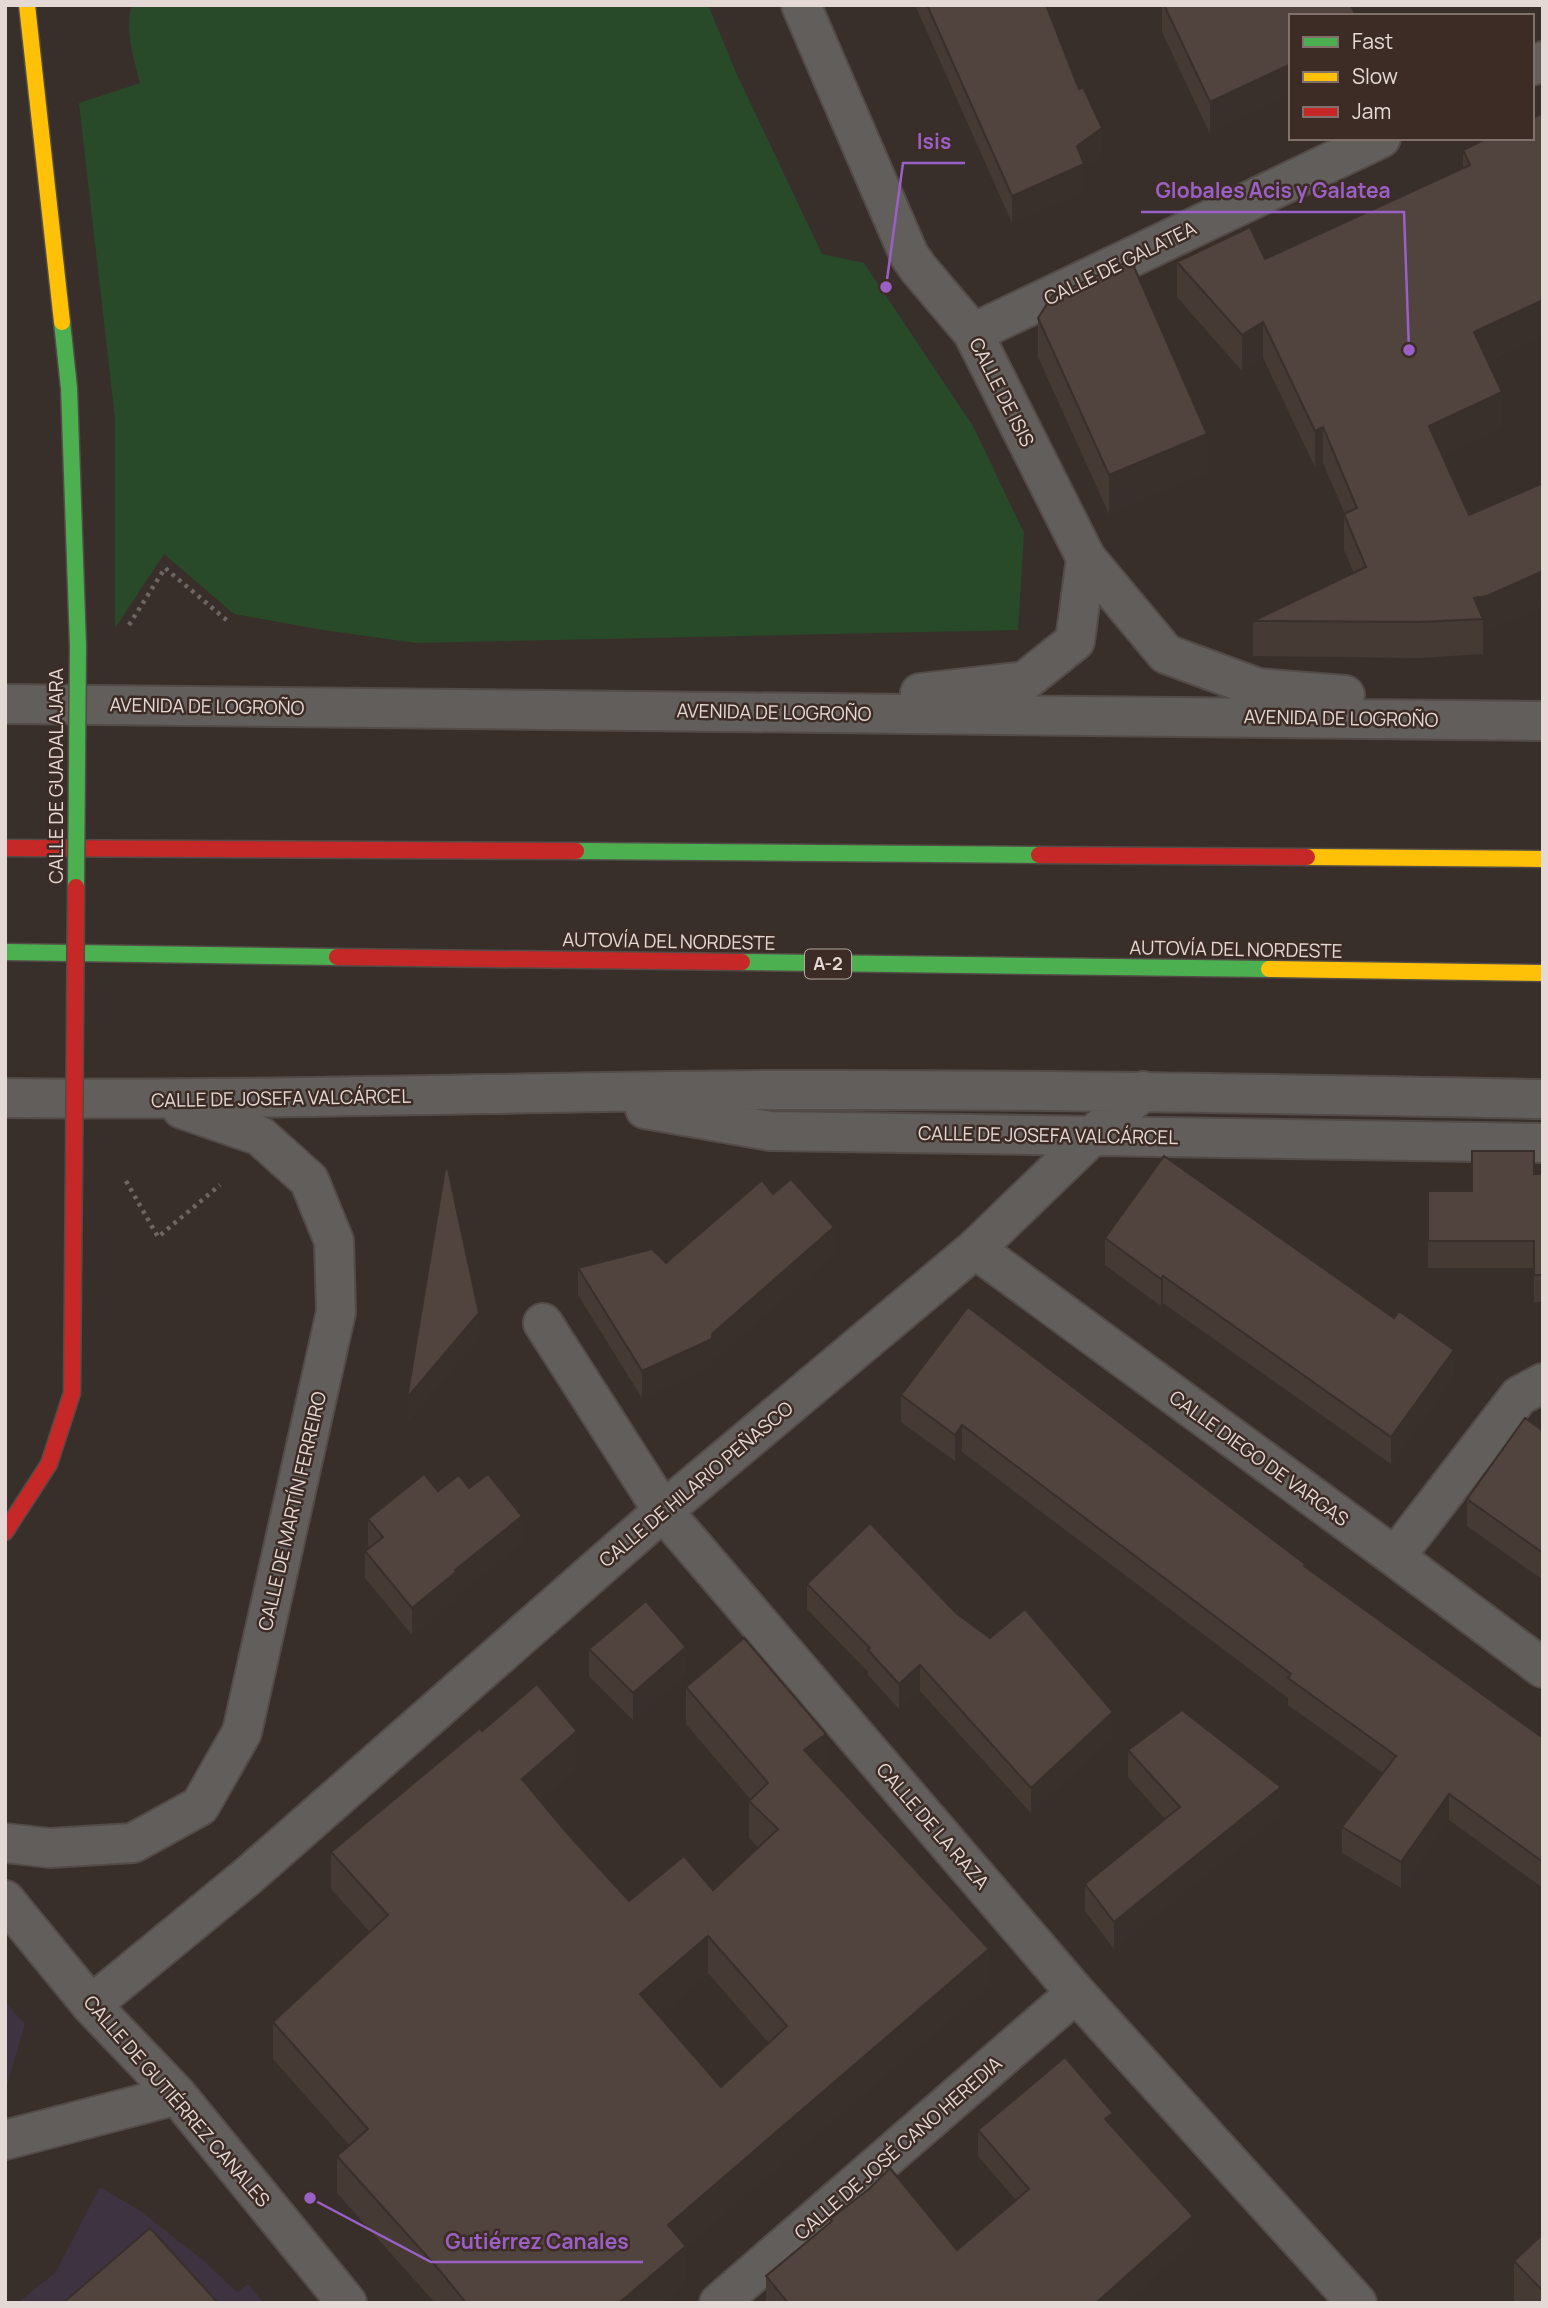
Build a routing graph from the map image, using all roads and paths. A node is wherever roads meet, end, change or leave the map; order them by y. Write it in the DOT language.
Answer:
graph roads {
  1 [pos="27,5"];
  2 [pos="801,5"];
  3 [pos="1377,140"];
  4 [pos="973,333"];
  5 [pos="1086,558"];
  6 [pos="230,623"];
  7 [pos="122,635"];
  8 [pos="5,704"];
  9 [pos="764,712"];
  10 [pos="1543,712"];
  11 [pos="1543,721"];
  12 [pos="5,848"];
  13 [pos="1543,859"];
  14 [pos="5,952"];
  15 [pos="1543,974"];
  16 [pos="1143,1091"];
  17 [pos="556,1094"];
  18 [pos="5,1098"];
  19 [pos="1543,1099"];
  20 [pos="157,1100"];
  21 [pos="1093,1135"];
  22 [pos="1543,1143"];
  23 [pos="120,1170"];
  24 [pos="220,1185"];
  25 [pos="975,1249"];
  26 [pos="543,1323"];
  27 [pos="1543,1383"];
  28 [pos="663,1511"];
  29 [pos="5,1532"];
  30 [pos="1395,1557"];
  31 [pos="1543,1668"];
  32 [pos="5,1843"];
  33 [pos="5,1900"];
  34 [pos="1076,1993"];
  35 [pos="91,2005"];
  36 [pos="177,2095"];
  37 [pos="5,2140"];
  38 [pos="347,2303"];
  39 [pos="719,2303"];
  40 [pos="1357,2303"];
  1 -- 29 [label="main road, CALLE DE GUADALAJARA, bridge"];
  2 -- 4 [label="street, CALLE DE ISIS"];
  3 -- 4 [label="street, CALLE DE GALATEA"];
  4 -- 5 [label="street, CALLE DE ISIS"];
  5 -- 9 [label="street"];
  5 -- 10 [label="street, CALLE DE ISIS"];
  6 -- 7 [label="path"];
  8 -- 9 [label="street, AVENIDA DE LOGROÑO"];
  9 -- 11 [label="street, AVENIDA DE LOGROÑO"];
  12 -- 13 [label="main road"];
  14 -- 15 [label="main road, AUTOVÍA DEL NORDESTE / A-2"];
  16 -- 17 [label="street, CALLE DE JOSEFA VALCÁRCEL"];
  16 -- 19 [label="street, CALLE DE JOSEFA VALCÁRCEL"];
  16 -- 21 [label="street, CALLE DE HILARIO PEÑASCO"];
  17 -- 20 [label="street, CALLE DE JOSEFA VALCÁRCEL"];
  17 -- 21 [label="street, CALLE DE JOSEFA VALCÁRCEL"];
  18 -- 20 [label="street, CALLE DE JOSEFA VALCÁRCEL"];
  20 -- 32 [label="street, CALLE DE MARTÍN FERREIRO"];
  21 -- 22 [label="street, CALLE DE JOSEFA VALCÁRCEL"];
  21 -- 25 [label="street, CALLE DE HILARIO PEÑASCO"];
  23 -- 24 [label="path"];
  25 -- 28 [label="street, CALLE DE HILARIO PEÑASCO"];
  25 -- 30 [label="street, CALLE DIEGO DE VARGAS"];
  26 -- 28 [label="street, CALLE DE LA RAZA"];
  27 -- 30 [label="street"];
  28 -- 34 [label="street, CALLE DE LA RAZA"];
  28 -- 35 [label="street, CALLE DE HILARIO PEÑASCO"];
  30 -- 31 [label="street, CALLE DIEGO DE VARGAS"];
  33 -- 35 [label="street, CALLE DE GUTIÉRREZ CANALES"];
  34 -- 39 [label="street, CALLE DE JOSÉ CANO HEREDIA"];
  34 -- 40 [label="street, CALLE DE LA RAZA"];
  35 -- 36 [label="street, CALLE DE GUTIÉRREZ CANALES"];
  36 -- 37 [label="street"];
  36 -- 38 [label="street, CALLE DE GUTIÉRREZ CANALES"];
}
